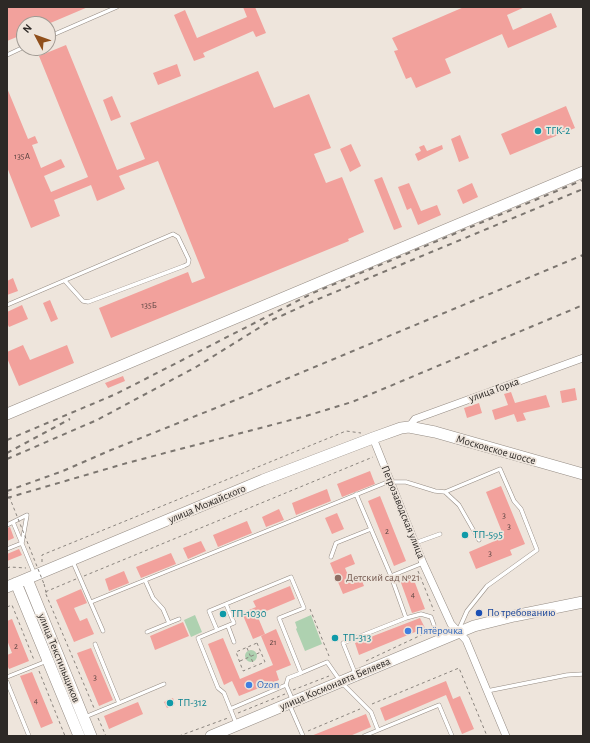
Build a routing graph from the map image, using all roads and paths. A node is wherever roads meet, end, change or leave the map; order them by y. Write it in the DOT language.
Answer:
graph roads {
  1 [pos="117,7"];
  2 [pos="56,34"];
  3 [pos="583,172"];
  4 [pos="66,281"];
  5 [pos="7,305"];
  6 [pos="583,358"];
  7 [pos="7,414"];
  8 [pos="409,428"];
  9 [pos="368,435"];
  10 [pos="373,457"];
  11 [pos="583,474"];
  12 [pos="390,482"];
  13 [pos="7,491"];
  14 [pos="445,492"];
  15 [pos="356,494"];
  16 [pos="13,522"];
  17 [pos="7,525"];
  18 [pos="371,529"];
  19 [pos="440,534"];
  20 [pos="479,540"];
  21 [pos="22,543"];
  22 [pos="415,543"];
  23 [pos="7,549"];
  24 [pos="331,556"];
  25 [pos="73,560"];
  26 [pos="42,562"];
  27 [pos="420,564"];
  28 [pos="7,568"];
  29 [pos="26,576"];
  30 [pos="391,576"];
  31 [pos="80,578"];
  32 [pos="145,580"];
  33 [pos="48,601"];
  34 [pos="91,602"];
  35 [pos="583,602"];
  36 [pos="226,604"];
  37 [pos="12,605"];
  38 [pos="308,606"];
  39 [pos="7,607"];
  40 [pos="434,613"];
  41 [pos="179,618"];
  42 [pos="406,618"];
  43 [pos="169,623"];
  44 [pos="228,626"];
  45 [pos="435,627"];
  46 [pos="103,630"];
  47 [pos="217,630"];
  48 [pos="147,632"];
  49 [pos="458,632"];
  50 [pos="234,642"];
  51 [pos="95,644"];
  52 [pos="247,647"];
  53 [pos="261,652"];
  54 [pos="250,656"];
  55 [pos="48,660"];
  56 [pos="366,660"];
  57 [pos="239,661"];
  58 [pos="327,662"];
  59 [pos="254,666"];
  60 [pos="301,673"];
  61 [pos="583,674"];
  62 [pos="356,676"];
  63 [pos="7,677"];
  64 [pos="338,678"];
  65 [pos="7,682"];
  66 [pos="164,684"];
  67 [pos="286,685"];
  68 [pos="487,691"];
  69 [pos="291,699"];
  70 [pos="119,702"];
  71 [pos="366,707"];
  72 [pos="230,709"];
  73 [pos="95,712"];
  74 [pos="84,717"];
  75 [pos="235,720"];
  76 [pos="73,722"];
  77 [pos="378,730"];
  78 [pos="302,735"];
  79 [pos="29,736"];
  80 [pos="79,736"];
  81 [pos="91,736"];
  82 [pos="106,736"];
  83 [pos="179,736"];
  84 [pos="211,736"];
  85 [pos="366,736"];
  86 [pos="452,736"];
  87 [pos="487,736"];
  88 [pos="506,736"];
  1 -- 2 [label="lane"];
  3 -- 7 [label="street"];
  4 -- 4 [label="lane"];
  4 -- 5 [label="lane"];
  6 -- 8 [label="street, улица Горка"];
  8 -- 9 [label="street, улица Можайского"];
  8 -- 11 [label="street, Московское шоссе"];
  9 -- 12 [label="street, Петрозаводская улица"];
  9 -- 25 [label="street, улица Можайского"];
  9 -- 26 [label="path"];
  10 -- 31 [label="path"];
  12 -- 14 [label="lane"];
  12 -- 15 [label="lane"];
  12 -- 22 [label="street, Петрозаводская улица"];
  13 -- 33 [label="path, bridge"];
  14 -- 20 [label="lane"];
  14 -- 49 [label="lane"];
  15 -- 18 [label="lane"];
  15 -- 32 [label="lane"];
  16 -- 17 [label="lane"];
  16 -- 21 [label="lane"];
  16 -- 21 [label="lane"];
  18 -- 24 [label="lane"];
  18 -- 30 [label="lane"];
  19 -- 22 [label="lane"];
  21 -- 23 [label="lane"];
  21 -- 29 [label="lane"];
  22 -- 27 [label="street, Петрозаводская улица"];
  25 -- 29 [label="street, улица Можайского"];
  25 -- 31 [label="lane"];
  27 -- 30 [label="lane"];
  27 -- 40 [label="path"];
  27 -- 49 [label="street, Петрозаводская улица"];
  28 -- 29 [label="path"];
  29 -- 55 [label="street, улица Текстильщиков"];
  29 -- 74 [label="street, улица Текстильщиков"];
  30 -- 42 [label="lane"];
  31 -- 33 [label="path"];
  31 -- 34 [label="lane"];
  32 -- 34 [label="lane"];
  32 -- 43 [label="lane"];
  33 -- 73 [label="path"];
  34 -- 46 [label="lane"];
  35 -- 49 [label="street"];
  36 -- 44 [label="lane"];
  36 -- 47 [label="lane"];
  36 -- 60 [label="lane"];
  37 -- 39 [label="path"];
  38 -- 58 [label="path"];
  41 -- 43 [label="lane"];
  42 -- 45 [label="lane"];
  42 -- 62 [label="lane"];
  43 -- 48 [label="lane"];
  44 -- 47 [label="lane"];
  44 -- 50 [label="lane"];
  45 -- 56 [label="path"];
  47 -- 72 [label="lane"];
  49 -- 62 [label="street, улица Космонавта Беляева"];
  49 -- 68 [label="street, Петрозаводская улица"];
  51 -- 70 [label="lane"];
  52 -- 53 [label="path"];
  52 -- 54 [label="path"];
  52 -- 57 [label="path"];
  53 -- 54 [label="path"];
  53 -- 59 [label="path"];
  54 -- 57 [label="path"];
  54 -- 59 [label="path"];
  55 -- 63 [label="lane"];
  55 -- 76 [label="street, улица Текстильщиков"];
  57 -- 59 [label="path"];
  58 -- 60 [label="lane"];
  58 -- 64 [label="lane"];
  60 -- 67 [label="lane"];
  61 -- 68 [label="lane"];
  62 -- 64 [label="street, улица Космонавта Беляева"];
  64 -- 69 [label="street, улица Космонавта Беляева"];
  64 -- 69 [label="path"];
  64 -- 71 [label="lane"];
  65 -- 79 [label="lane"];
  66 -- 70 [label="lane"];
  67 -- 69 [label="lane"];
  67 -- 72 [label="lane"];
  68 -- 88 [label="street, Петрозаводская улица"];
  69 -- 75 [label="street, улица Космонавта Беляева"];
  69 -- 75 [label="path"];
  69 -- 78 [label="lane"];
  70 -- 73 [label="lane"];
  71 -- 77 [label="lane"];
  71 -- 78 [label="path"];
  71 -- 87 [label="path"];
  72 -- 75 [label="lane"];
  73 -- 74 [label="lane"];
  73 -- 82 [label="path"];
  74 -- 76 [label="lane"];
  74 -- 81 [label="street, улица Текстильщиков"];
  75 -- 83 [label="path"];
  75 -- 84 [label="street, улица Космонавта Беляева"];
  76 -- 80 [label="street, улица Текстильщиков"];
  77 -- 85 [label="lane"];
  77 -- 86 [label="lane"];
}
